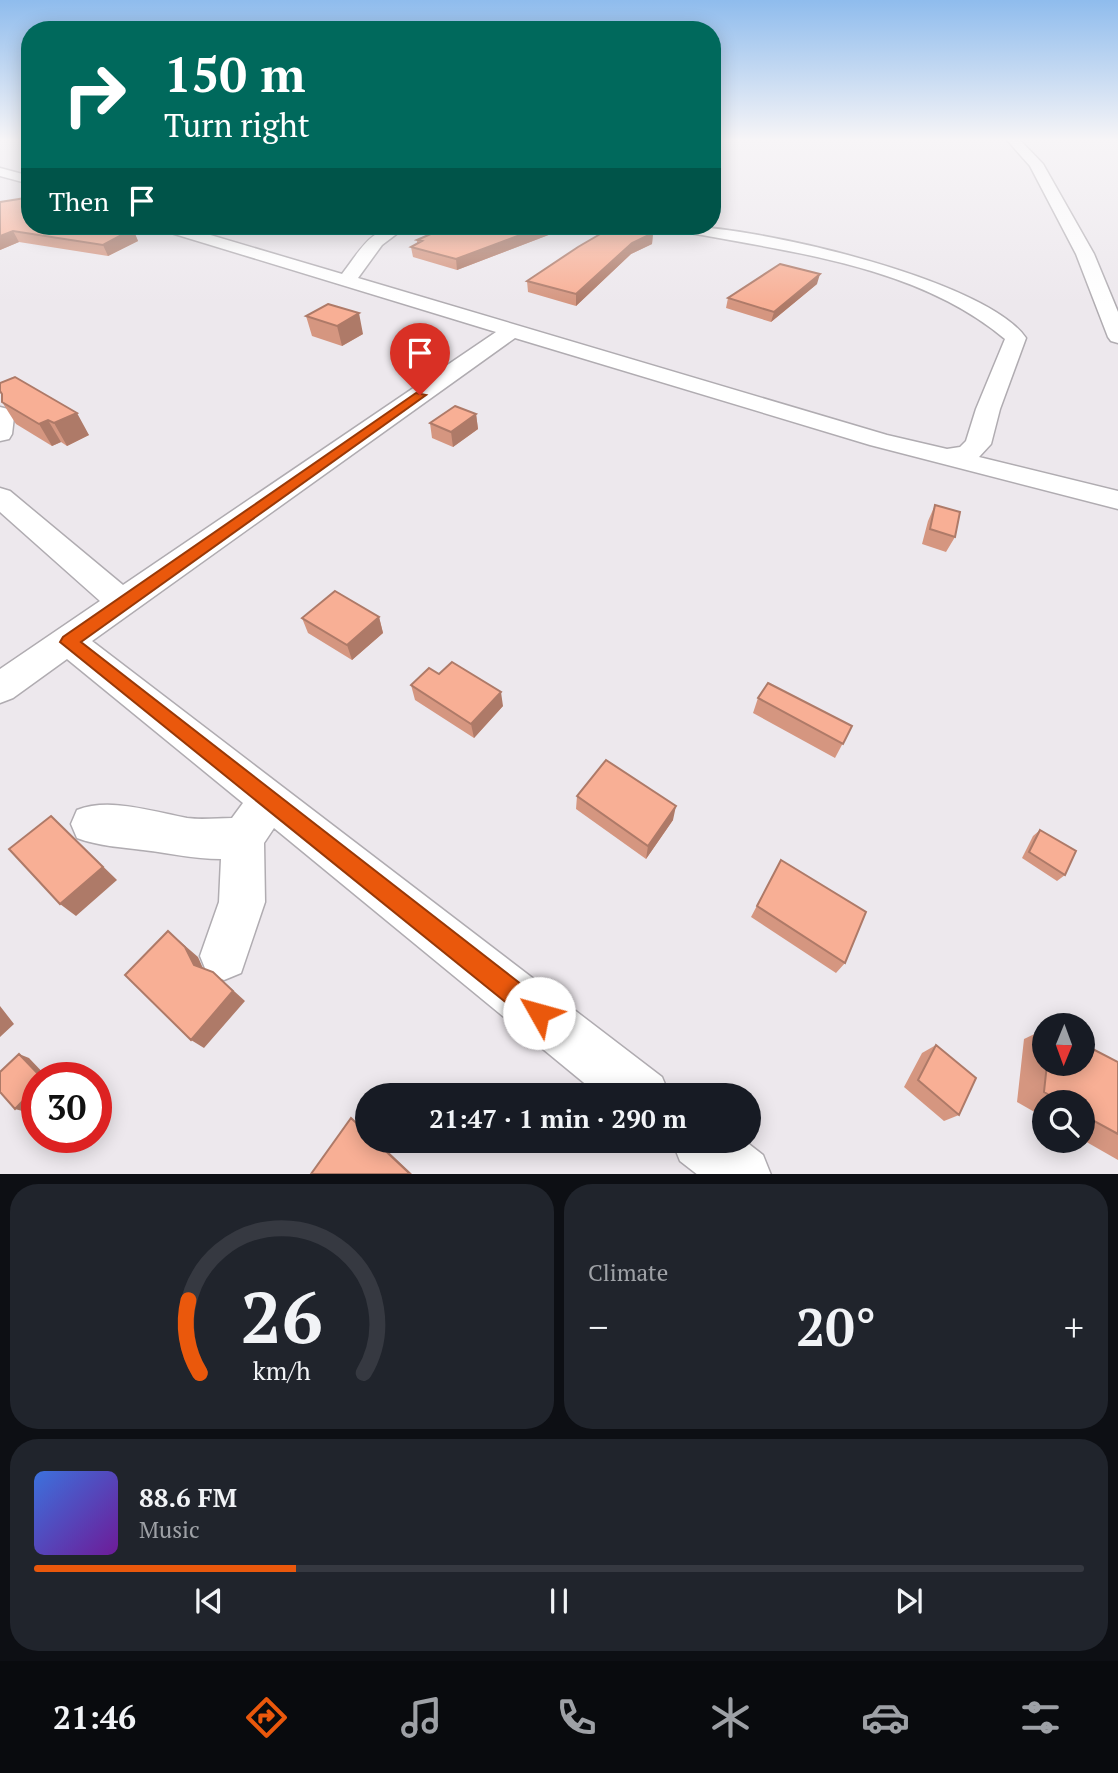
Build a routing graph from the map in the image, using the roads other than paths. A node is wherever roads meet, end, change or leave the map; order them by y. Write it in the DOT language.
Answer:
graph roads {
  1 [pos="1053,195"];
  2 [pos="194,235"];
  3 [pos="386,235"];
  4 [pos="721,235"];
  5 [pos="347,280"];
  6 [pos="511,331"];
  7 [pos="1118,337"];
  8 [pos="0,414"];
  9 [pos="0,434"];
  10 [pos="946,457"];
  11 [pos="0,497"];
  12 [pos="1118,500"];
  13 [pos="123,603"];
  14 [pos="69,642"];
  15 [pos="0,688"];
  16 [pos="269,800"];
  17 [pos="92,824"];
  18 [pos="243,838"];
  19 [pos="224,956"];
  20 [pos="627,1083"];
  21 [pos="716,1153"];
  22 [pos="743,1174"];
  1 -- 7 [label="street"];
  2 -- 5 [label="street"];
  3 -- 5 [label="street"];
  4 -- 10 [label="street"];
  5 -- 6 [label="street"];
  6 -- 10 [label="street"];
  6 -- 13 [label="street"];
  8 -- 9 [label="street"];
  10 -- 12 [label="street"];
  11 -- 13 [label="street"];
  13 -- 14 [label="street"];
  14 -- 15 [label="street"];
  14 -- 16 [label="street"];
  16 -- 18 [label="street"];
  16 -- 20 [label="street"];
  17 -- 18 [label="street"];
  18 -- 19 [label="street"];
  21 -- 22 [label="street"];
}
